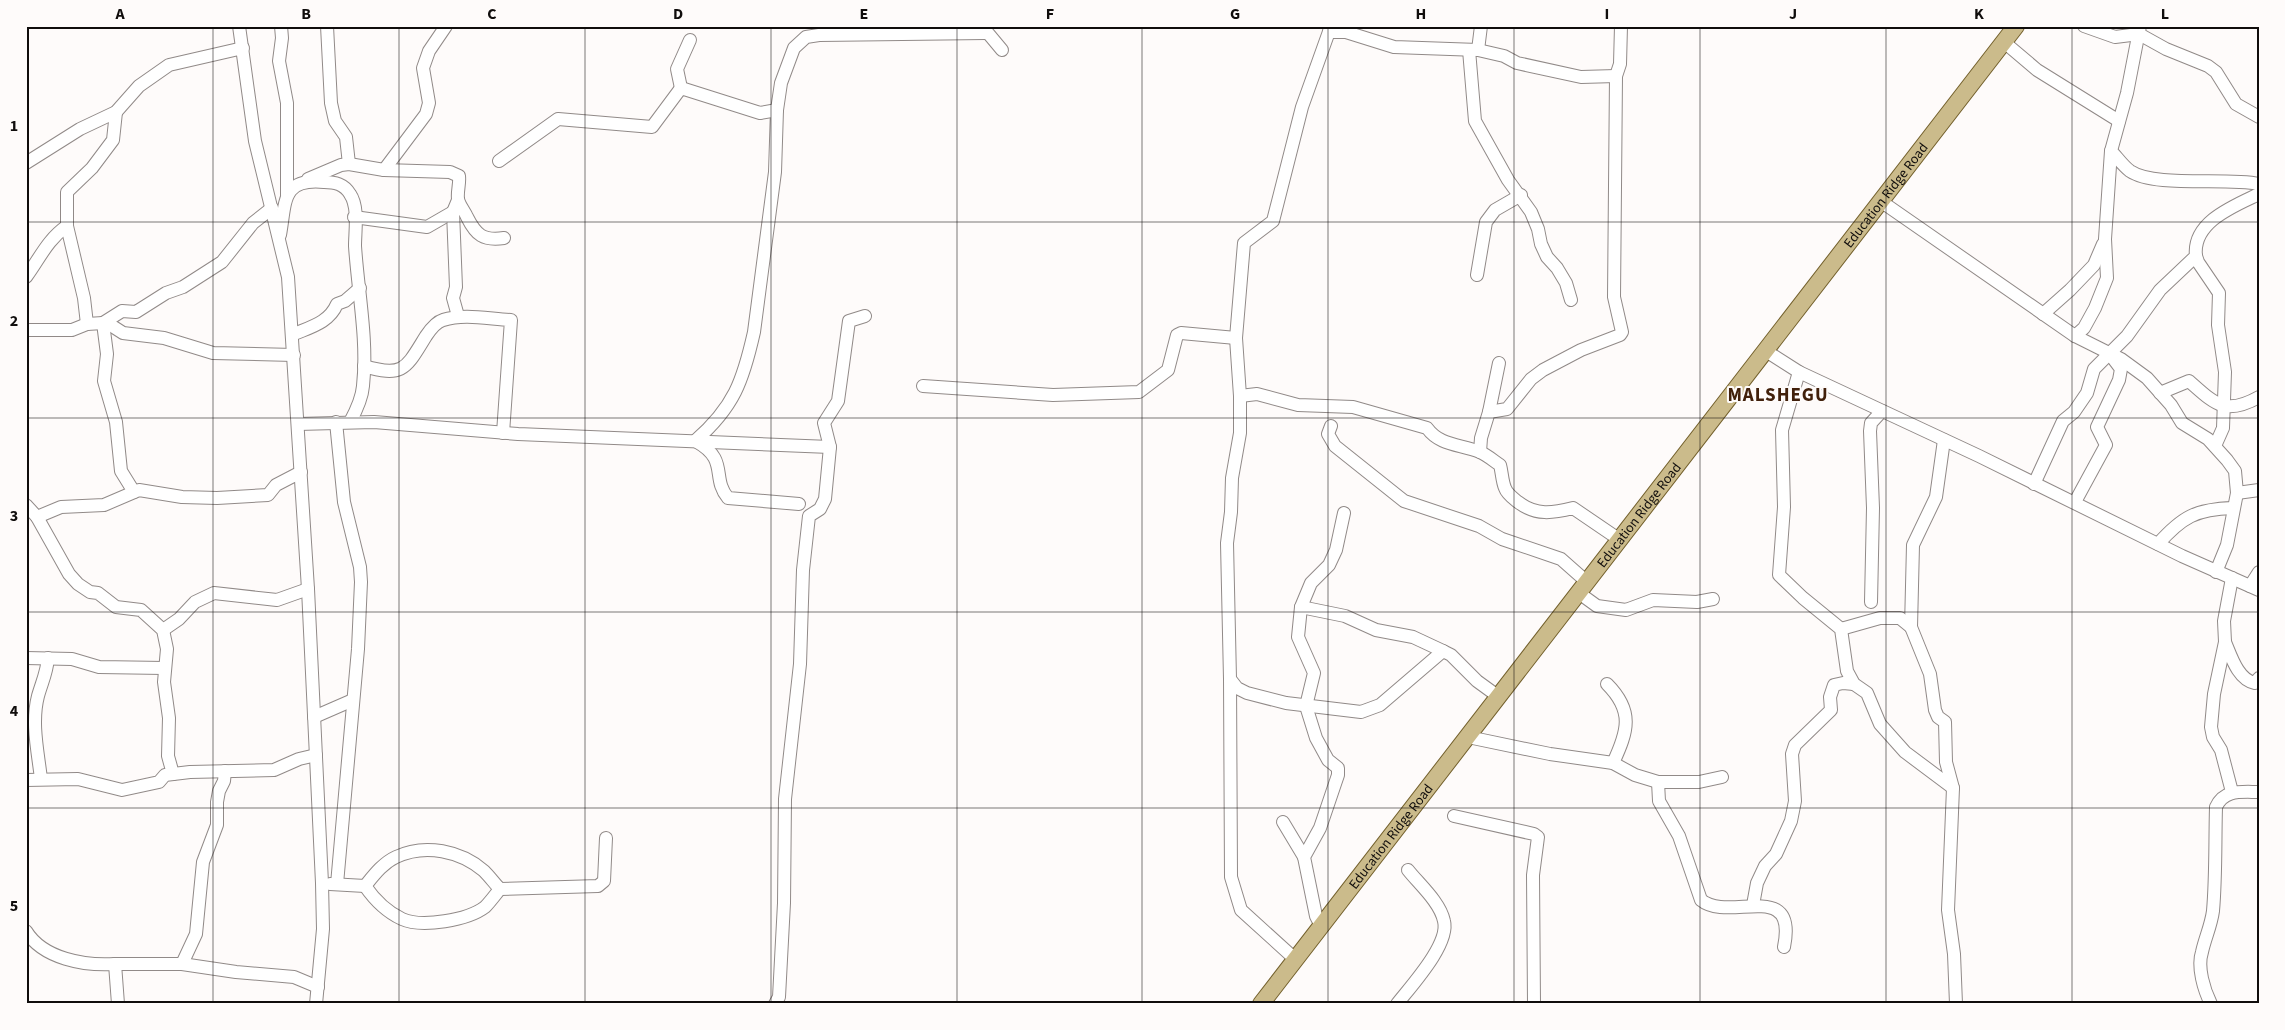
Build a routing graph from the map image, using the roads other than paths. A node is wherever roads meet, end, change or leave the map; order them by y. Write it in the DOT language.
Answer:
graph roads {
  1 [pos="240,26"];
  2 [pos="281,26"];
  3 [pos="327,26"];
  4 [pos="446,26"];
  5 [pos="1481,26"];
  6 [pos="1621,26"];
  7 [pos="2016,26"];
  8 [pos="2084,26"];
  9 [pos="1330,29"];
  10 [pos="984,30"];
  11 [pos="2140,30"];
  12 [pos="690,40"];
  13 [pos="2004,42"];
  14 [pos="243,48"];
  15 [pos="1002,50"];
  16 [pos="1474,50"];
  17 [pos="1616,76"];
  18 [pos="681,88"];
  19 [pos="777,110"];
  20 [pos="116,112"];
  21 [pos="760,113"];
  22 [pos="2259,117"];
  23 [pos="2119,121"];
  24 [pos="777,131"];
  25 [pos="2111,151"];
  26 [pos="499,161"];
  27 [pos="26,163"];
  28 [pos="349,164"];
  29 [pos="384,170"];
  30 [pos="301,182"];
  31 [pos="2259,184"];
  32 [pos="2259,194"];
  33 [pos="1520,195"];
  34 [pos="288,196"];
  35 [pos="1882,202"];
  36 [pos="456,206"];
  37 [pos="272,208"];
  38 [pos="354,217"];
  39 [pos="67,226"];
  40 [pos="504,238"];
  41 [pos="2105,239"];
  42 [pos="279,243"];
  43 [pos="2196,256"];
  44 [pos="1477,275"];
  45 [pos="26,277"];
  46 [pos="360,288"];
  47 [pos="1570,300"];
  48 [pos="2043,314"];
  49 [pos="458,316"];
  50 [pos="865,316"];
  51 [pos="87,324"];
  52 [pos="102,324"];
  53 [pos="26,330"];
  54 [pos="292,334"];
  55 [pos="2075,336"];
  56 [pos="1236,338"];
  57 [pos="1766,351"];
  58 [pos="294,354"];
  59 [pos="2110,355"];
  60 [pos="1499,363"];
  61 [pos="364,366"];
  62 [pos="1799,372"];
  63 [pos="923,386"];
  64 [pos="2160,393"];
  65 [pos="1240,396"];
  66 [pos="2259,397"];
  67 [pos="2224,407"];
  68 [pos="1882,411"];
  69 [pos="1489,412"];
  70 [pos="336,422"];
  71 [pos="350,422"];
  72 [pos="298,424"];
  73 [pos="1331,426"];
  74 [pos="503,434"];
  75 [pos="1944,440"];
  76 [pos="695,441"];
  77 [pos="2215,446"];
  78 [pos="830,447"];
  79 [pos="1480,452"];
  80 [pos="301,472"];
  81 [pos="2034,484"];
  82 [pos="2259,490"];
  83 [pos="134,492"];
  84 [pos="2237,492"];
  85 [pos="2075,502"];
  86 [pos="799,504"];
  87 [pos="26,505"];
  88 [pos="2233,508"];
  89 [pos="1344,513"];
  90 [pos="37,517"];
  91 [pos="1620,540"];
  92 [pos="2158,544"];
  93 [pos="2216,572"];
  94 [pos="2259,572"];
  95 [pos="2232,578"];
  96 [pos="1583,588"];
  97 [pos="2255,588"];
  98 [pos="308,589"];
  99 [pos="1713,600"];
  100 [pos="1871,602"];
  101 [pos="1301,607"];
  102 [pos="1911,628"];
  103 [pos="1841,629"];
  104 [pos="163,630"];
  105 [pos="2225,642"];
  106 [pos="1443,651"];
  107 [pos="26,658"];
  108 [pos="48,658"];
  109 [pos="164,668"];
  110 [pos="2259,678"];
  111 [pos="1230,680"];
  112 [pos="1607,684"];
  113 [pos="1854,684"];
  114 [pos="1499,697"];
  115 [pos="353,700"];
  116 [pos="1306,706"];
  117 [pos="314,717"];
  118 [pos="1468,737"];
  119 [pos="316,755"];
  120 [pos="1613,763"];
  121 [pos="225,771"];
  122 [pos="173,774"];
  123 [pos="1722,777"];
  124 [pos="41,779"];
  125 [pos="26,780"];
  126 [pos="1658,782"];
  127 [pos="1953,788"];
  128 [pos="2232,792"];
  129 [pos="2259,792"];
  130 [pos="1454,816"];
  131 [pos="1283,822"];
  132 [pos="606,838"];
  133 [pos="1304,857"];
  134 [pos="1408,870"];
  135 [pos="322,883"];
  136 [pos="337,884"];
  137 [pos="365,886"];
  138 [pos="500,889"];
  139 [pos="1753,904"];
  140 [pos="1321,926"];
  141 [pos="26,931"];
  142 [pos="1784,947"];
  143 [pos="1295,960"];
  144 [pos="115,964"];
  145 [pos="182,964"];
  146 [pos="318,986"];
  147 [pos="118,1004"];
  148 [pos="316,1004"];
  149 [pos="775,1004"];
  150 [pos="1260,1004"];
  151 [pos="1397,1004"];
  152 [pos="1534,1004"];
  153 [pos="1956,1004"];
  154 [pos="2212,1004"];
  1 -- 14 [label="street"];
  2 -- 34 [label="street"];
  3 -- 28 [label="street"];
  4 -- 29 [label="street"];
  5 -- 16 [label="street"];
  6 -- 17 [label="street"];
  7 -- 13 [label="main road, Education Ridge Road"];
  8 -- 11 [label="street"];
  9 -- 16 [label="street"];
  9 -- 56 [label="street"];
  10 -- 15 [label="street"];
  10 -- 19 [label="street"];
  11 -- 22 [label="street"];
  11 -- 23 [label="street"];
  12 -- 18 [label="street"];
  13 -- 23 [label="street"];
  13 -- 35 [label="main road, Education Ridge Road"];
  14 -- 20 [label="street"];
  14 -- 37 [label="street"];
  16 -- 17 [label="street"];
  16 -- 33 [label="street"];
  17 -- 69 [label="street"];
  18 -- 21 [label="street"];
  18 -- 26 [label="street"];
  19 -- 21 [label="street"];
  19 -- 24 [label="street"];
  20 -- 27 [label="street"];
  20 -- 39 [label="street"];
  21 -- 24 [label="street"];
  23 -- 25 [label="street"];
  24 -- 76 [label="street"];
  25 -- 31 [label="street"];
  25 -- 41 [label="street"];
  28 -- 29 [label="street"];
  28 -- 30 [label="street"];
  29 -- 36 [label="street"];
  30 -- 34 [label="street"];
  30 -- 38 [label="street"];
  32 -- 43 [label="street"];
  33 -- 44 [label="street"];
  33 -- 47 [label="street"];
  34 -- 42 [label="street"];
  35 -- 48 [label="street"];
  35 -- 57 [label="main road, Education Ridge Road"];
  36 -- 38 [label="street"];
  36 -- 40 [label="street"];
  36 -- 49 [label="street"];
  37 -- 42 [label="street"];
  37 -- 52 [label="street"];
  38 -- 46 [label="street"];
  39 -- 45 [label="street"];
  39 -- 51 [label="street"];
  41 -- 48 [label="street"];
  41 -- 55 [label="street"];
  42 -- 54 [label="street"];
  43 -- 59 [label="street"];
  43 -- 67 [label="street"];
  46 -- 54 [label="street"];
  46 -- 61 [label="street"];
  48 -- 55 [label="street"];
  49 -- 61 [label="street"];
  49 -- 74 [label="street"];
  50 -- 78 [label="street"];
  51 -- 52 [label="street"];
  51 -- 53 [label="street"];
  52 -- 58 [label="street"];
  52 -- 83 [label="street"];
  54 -- 58 [label="street"];
  55 -- 59 [label="street"];
  56 -- 63 [label="street"];
  56 -- 65 [label="street"];
  57 -- 62 [label="street"];
  57 -- 91 [label="main road, Education Ridge Road"];
  58 -- 72 [label="street"];
  59 -- 64 [label="street"];
  59 -- 81 [label="street"];
  59 -- 85 [label="street"];
  60 -- 69 [label="street"];
  61 -- 71 [label="street"];
  62 -- 68 [label="street"];
  62 -- 103 [label="street"];
  64 -- 67 [label="street"];
  64 -- 77 [label="street"];
  65 -- 79 [label="street"];
  65 -- 111 [label="street"];
  66 -- 67 [label="street"];
  67 -- 77 [label="street"];
  68 -- 75 [label="street"];
  68 -- 100 [label="street"];
  69 -- 79 [label="street"];
  70 -- 71 [label="street"];
  70 -- 72 [label="street"];
  70 -- 115 [label="street"];
  71 -- 74 [label="street"];
  72 -- 80 [label="street"];
  73 -- 96 [label="street"];
  74 -- 76 [label="street"];
  75 -- 81 [label="street"];
  75 -- 102 [label="street"];
  76 -- 78 [label="street"];
  76 -- 86 [label="street"];
  77 -- 84 [label="street"];
  78 -- 149 [label="street"];
  79 -- 91 [label="street"];
  80 -- 83 [label="street"];
  80 -- 98 [label="street"];
  81 -- 85 [label="street"];
  82 -- 84 [label="street"];
  83 -- 90 [label="street"];
  84 -- 88 [label="street"];
  85 -- 92 [label="street"];
  87 -- 90 [label="street"];
  88 -- 92 [label="street"];
  88 -- 93 [label="street"];
  89 -- 101 [label="street"];
  90 -- 104 [label="street"];
  91 -- 96 [label="main road, Education Ridge Road"];
  92 -- 93 [label="street"];
  93 -- 95 [label="street"];
  94 -- 97 [label="street"];
  95 -- 97 [label="street"];
  95 -- 105 [label="street"];
  96 -- 99 [label="street"];
  96 -- 114 [label="main road, Education Ridge Road"];
  98 -- 104 [label="street"];
  98 -- 117 [label="street"];
  101 -- 106 [label="street"];
  101 -- 116 [label="street"];
  102 -- 103 [label="street"];
  102 -- 127 [label="street"];
  103 -- 113 [label="street"];
  104 -- 109 [label="street"];
  105 -- 110 [label="street"];
  105 -- 128 [label="street"];
  106 -- 114 [label="street"];
  106 -- 116 [label="street"];
  107 -- 108 [label="street"];
  108 -- 109 [label="street"];
  108 -- 124 [label="street"];
  109 -- 122 [label="street"];
  111 -- 116 [label="street"];
  111 -- 143 [label="street"];
  112 -- 120 [label="street"];
  113 -- 127 [label="street"];
  113 -- 139 [label="street"];
  114 -- 118 [label="main road, Education Ridge Road"];
  115 -- 117 [label="street"];
  115 -- 136 [label="street"];
  116 -- 133 [label="street"];
  117 -- 119 [label="street"];
  118 -- 120 [label="street"];
  118 -- 140 [label="main road, Education Ridge Road"];
  119 -- 121 [label="street"];
  119 -- 135 [label="street"];
  120 -- 126 [label="street"];
  121 -- 122 [label="street"];
  121 -- 145 [label="street"];
  122 -- 124 [label="street"];
  123 -- 126 [label="street"];
  124 -- 125 [label="street"];
  126 -- 139 [label="street"];
  127 -- 153 [label="street"];
  128 -- 129 [label="street"];
  128 -- 154 [label="street"];
  130 -- 152 [label="street"];
  131 -- 133 [label="street"];
  132 -- 138 [label="street"];
  133 -- 140 [label="street"];
  134 -- 151 [label="street"];
  135 -- 136 [label="street"];
  135 -- 146 [label="street"];
  136 -- 137 [label="street"];
  137 -- 138 [label="street"];
  137 -- 138 [label="street"];
  139 -- 142 [label="street"];
  140 -- 143 [label="main road, Education Ridge Road"];
  141 -- 144 [label="street"];
  143 -- 150 [label="main road, Education Ridge Road"];
  144 -- 145 [label="street"];
  144 -- 147 [label="street"];
  145 -- 146 [label="street"];
  146 -- 148 [label="street"];
}
